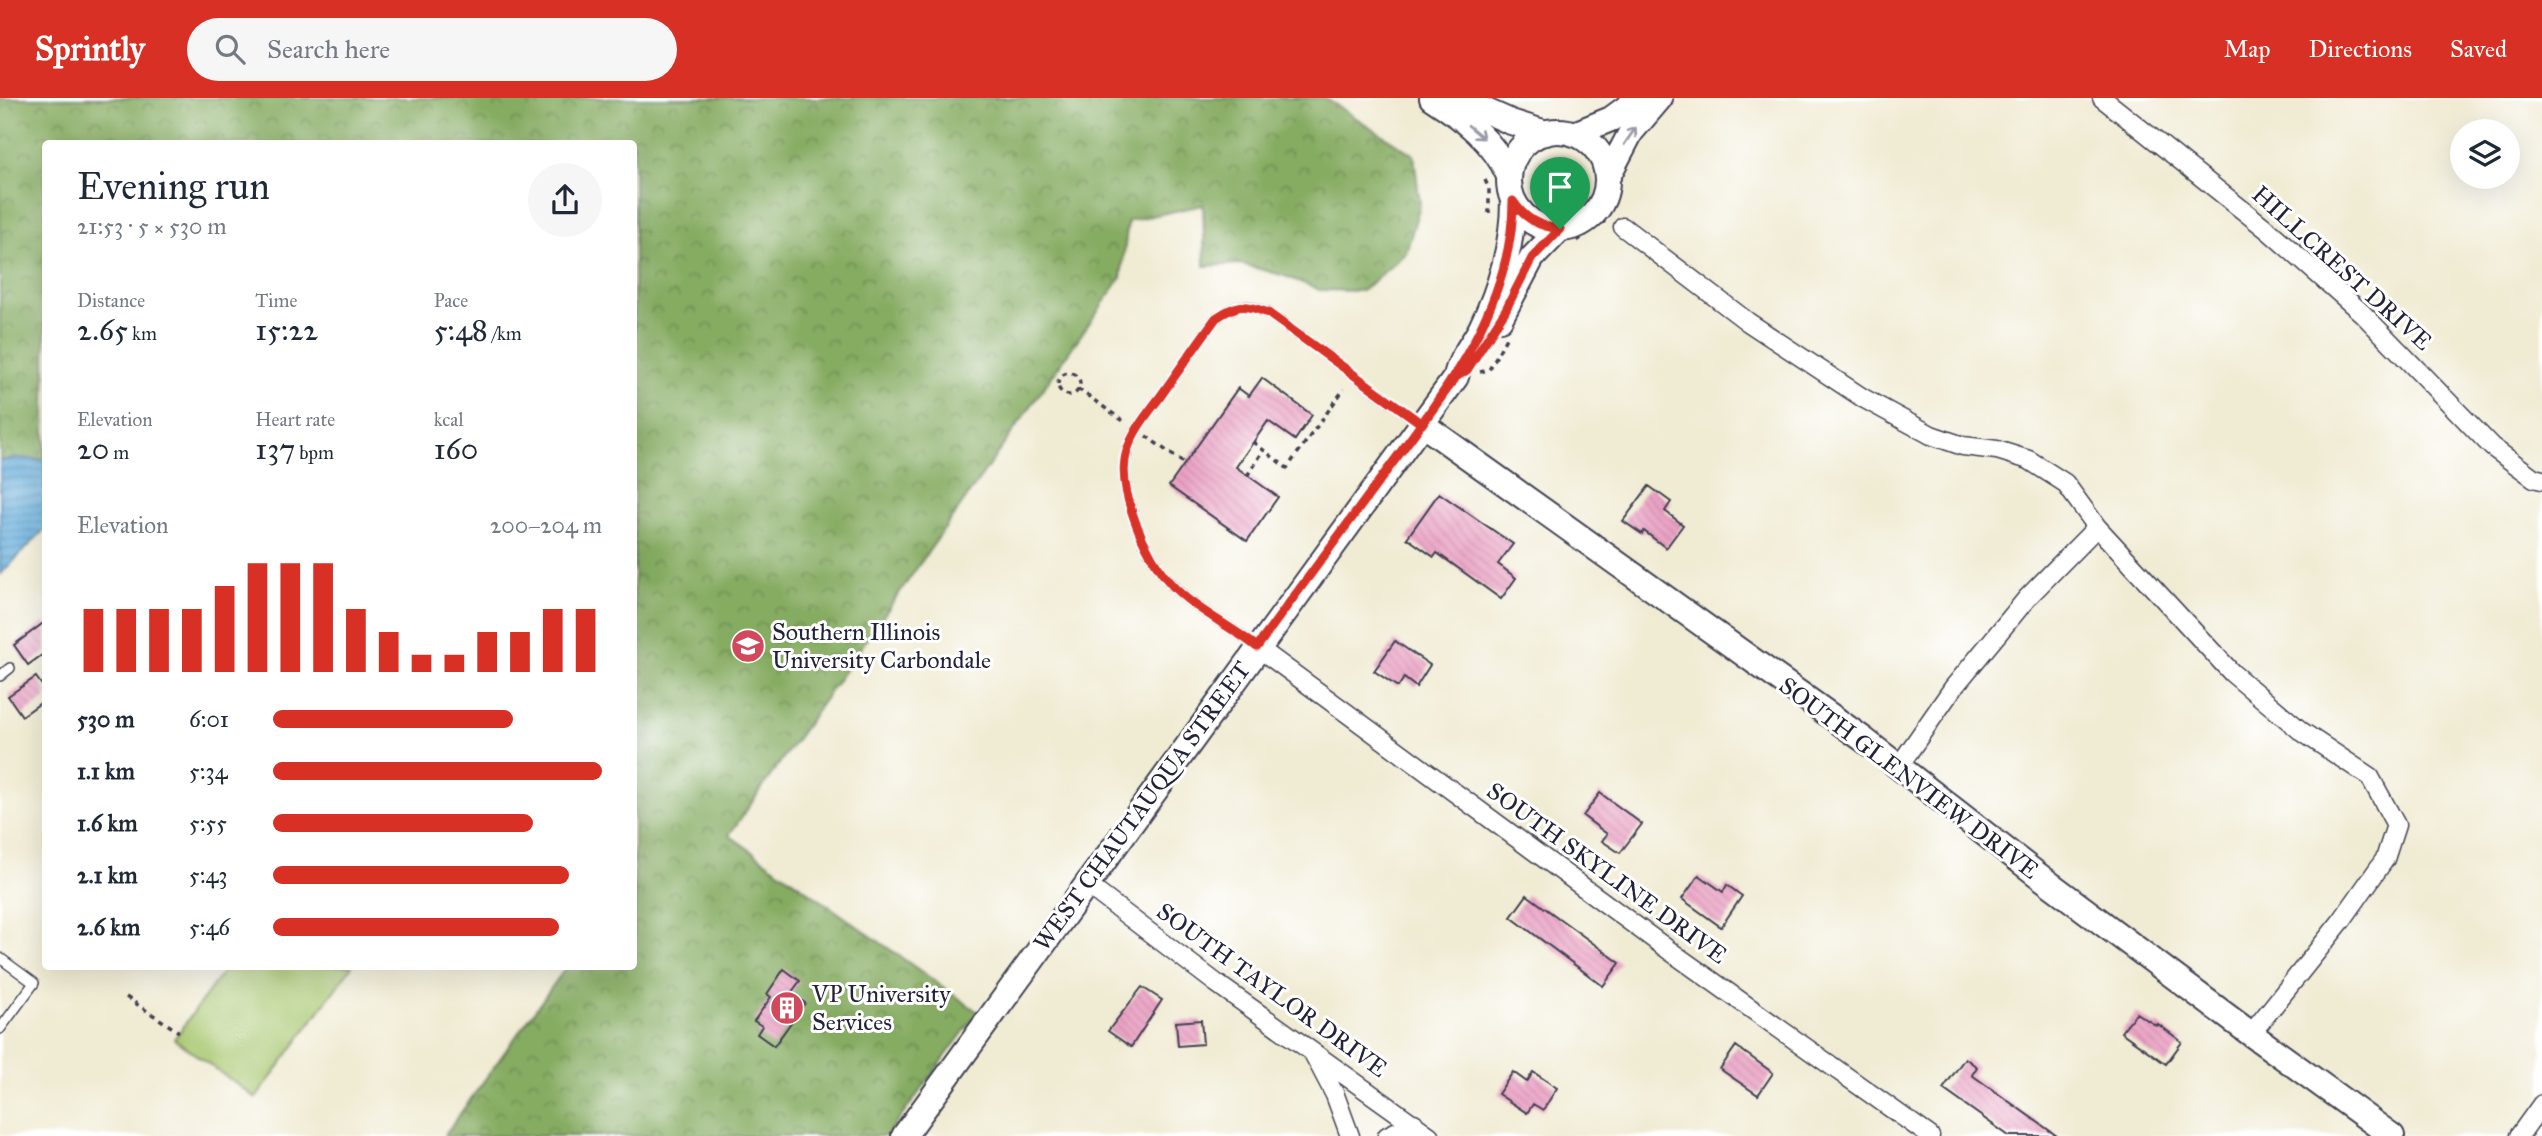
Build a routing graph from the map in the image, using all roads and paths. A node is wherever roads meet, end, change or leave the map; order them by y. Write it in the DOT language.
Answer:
graph roads {
  1 [pos="1432,98"];
  2 [pos="1457,98"];
  3 [pos="1640,98"];
  4 [pos="1660,98"];
  5 [pos="2102,98"];
  6 [pos="1546,133"];
  7 [pos="1574,134"];
  8 [pos="1481,171"];
  9 [pos="1509,176"];
  10 [pos="1606,178"];
  11 [pos="1513,201"];
  12 [pos="1490,217"];
  13 [pos="1623,227"];
  14 [pos="1560,229"];
  15 [pos="1456,377"];
  16 [pos="1078,389"];
  17 [pos="1344,389"];
  18 [pos="1422,424"];
  19 [pos="1137,430"];
  20 [pos="1253,442"];
  21 [pos="1264,450"];
  22 [pos="1185,464"];
  23 [pos="1247,476"];
  24 [pos="2542,480"];
  25 [pos="2097,527"];
  26 [pos="1257,647"];
  27 [pos="10,668"];
  28 [pos="0,676"];
  29 [pos="1899,766"];
  30 [pos="1086,884"];
  31 [pos="0,958"];
  32 [pos="126,997"];
  33 [pos="0,1029"];
  34 [pos="179,1032"];
  35 [pos="2251,1034"];
  36 [pos="1311,1050"];
  37 [pos="2542,1104"];
  38 [pos="1414,1124"];
  39 [pos="904,1136"];
  40 [pos="1350,1136"];
  41 [pos="1387,1136"];
  42 [pos="1430,1136"];
  43 [pos="1930,1136"];
  44 [pos="2392,1136"];
  45 [pos="2519,1136"];
  1 -- 9 [label="street, one-way"];
  2 -- 6 [label="street"];
  3 -- 7 [label="street"];
  10 -- 4 [label="street, WEST CHAUTAUQUA STREET, one-way"];
  5 -- 24 [label="street, HILLCREST DRIVE"];
  6 -- 7 [label="street"];
  6 -- 9 [label="street"];
  7 -- 10 [label="street"];
  8 -- 12 [label="path"];
  9 -- 11 [label="street, WEST CHAUTAUQUA STREET"];
  10 -- 14 [label="street, WEST CHAUTAUQUA STREET"];
  11 -- 14 [label="street"];
  11 -- 15 [label="street, WEST CHAUTAUQUA STREET"];
  13 -- 25 [label="street"];
  14 -- 15 [label="street, WEST CHAUTAUQUA STREET"];
  15 -- 18 [label="street, WEST CHAUTAUQUA STREET"];
  16 -- 16 [label="path"];
  16 -- 19 [label="path"];
  17 -- 21 [label="path"];
  18 -- 19 [label="lane"];
  18 -- 26 [label="street, WEST CHAUTAUQUA STREET"];
  18 -- 29 [label="street, SOUTH GLENVIEW DRIVE"];
  19 -- 22 [label="path"];
  19 -- 26 [label="lane"];
  20 -- 21 [label="path"];
  21 -- 23 [label="path"];
  25 -- 29 [label="street"];
  25 -- 35 [label="street"];
  26 -- 30 [label="street, WEST CHAUTAUQUA STREET"];
  26 -- 43 [label="street, SOUTH SKYLINE DRIVE"];
  27 -- 28 [label="lane"];
  29 -- 35 [label="street, SOUTH GLENVIEW DRIVE"];
  30 -- 36 [label="street, SOUTH TAYLOR DRIVE"];
  30 -- 39 [label="street, WEST CHAUTAUQUA STREET"];
  31 -- 33 [label="lane"];
  32 -- 34 [label="path"];
  35 -- 44 [label="street, SOUTH GLENVIEW DRIVE"];
  36 -- 38 [label="street, SOUTH TAYLOR DRIVE"];
  36 -- 40 [label="street"];
  37 -- 45 [label="street"];
  38 -- 41 [label="street"];
  38 -- 42 [label="street, SOUTH TAYLOR DRIVE"];
}
